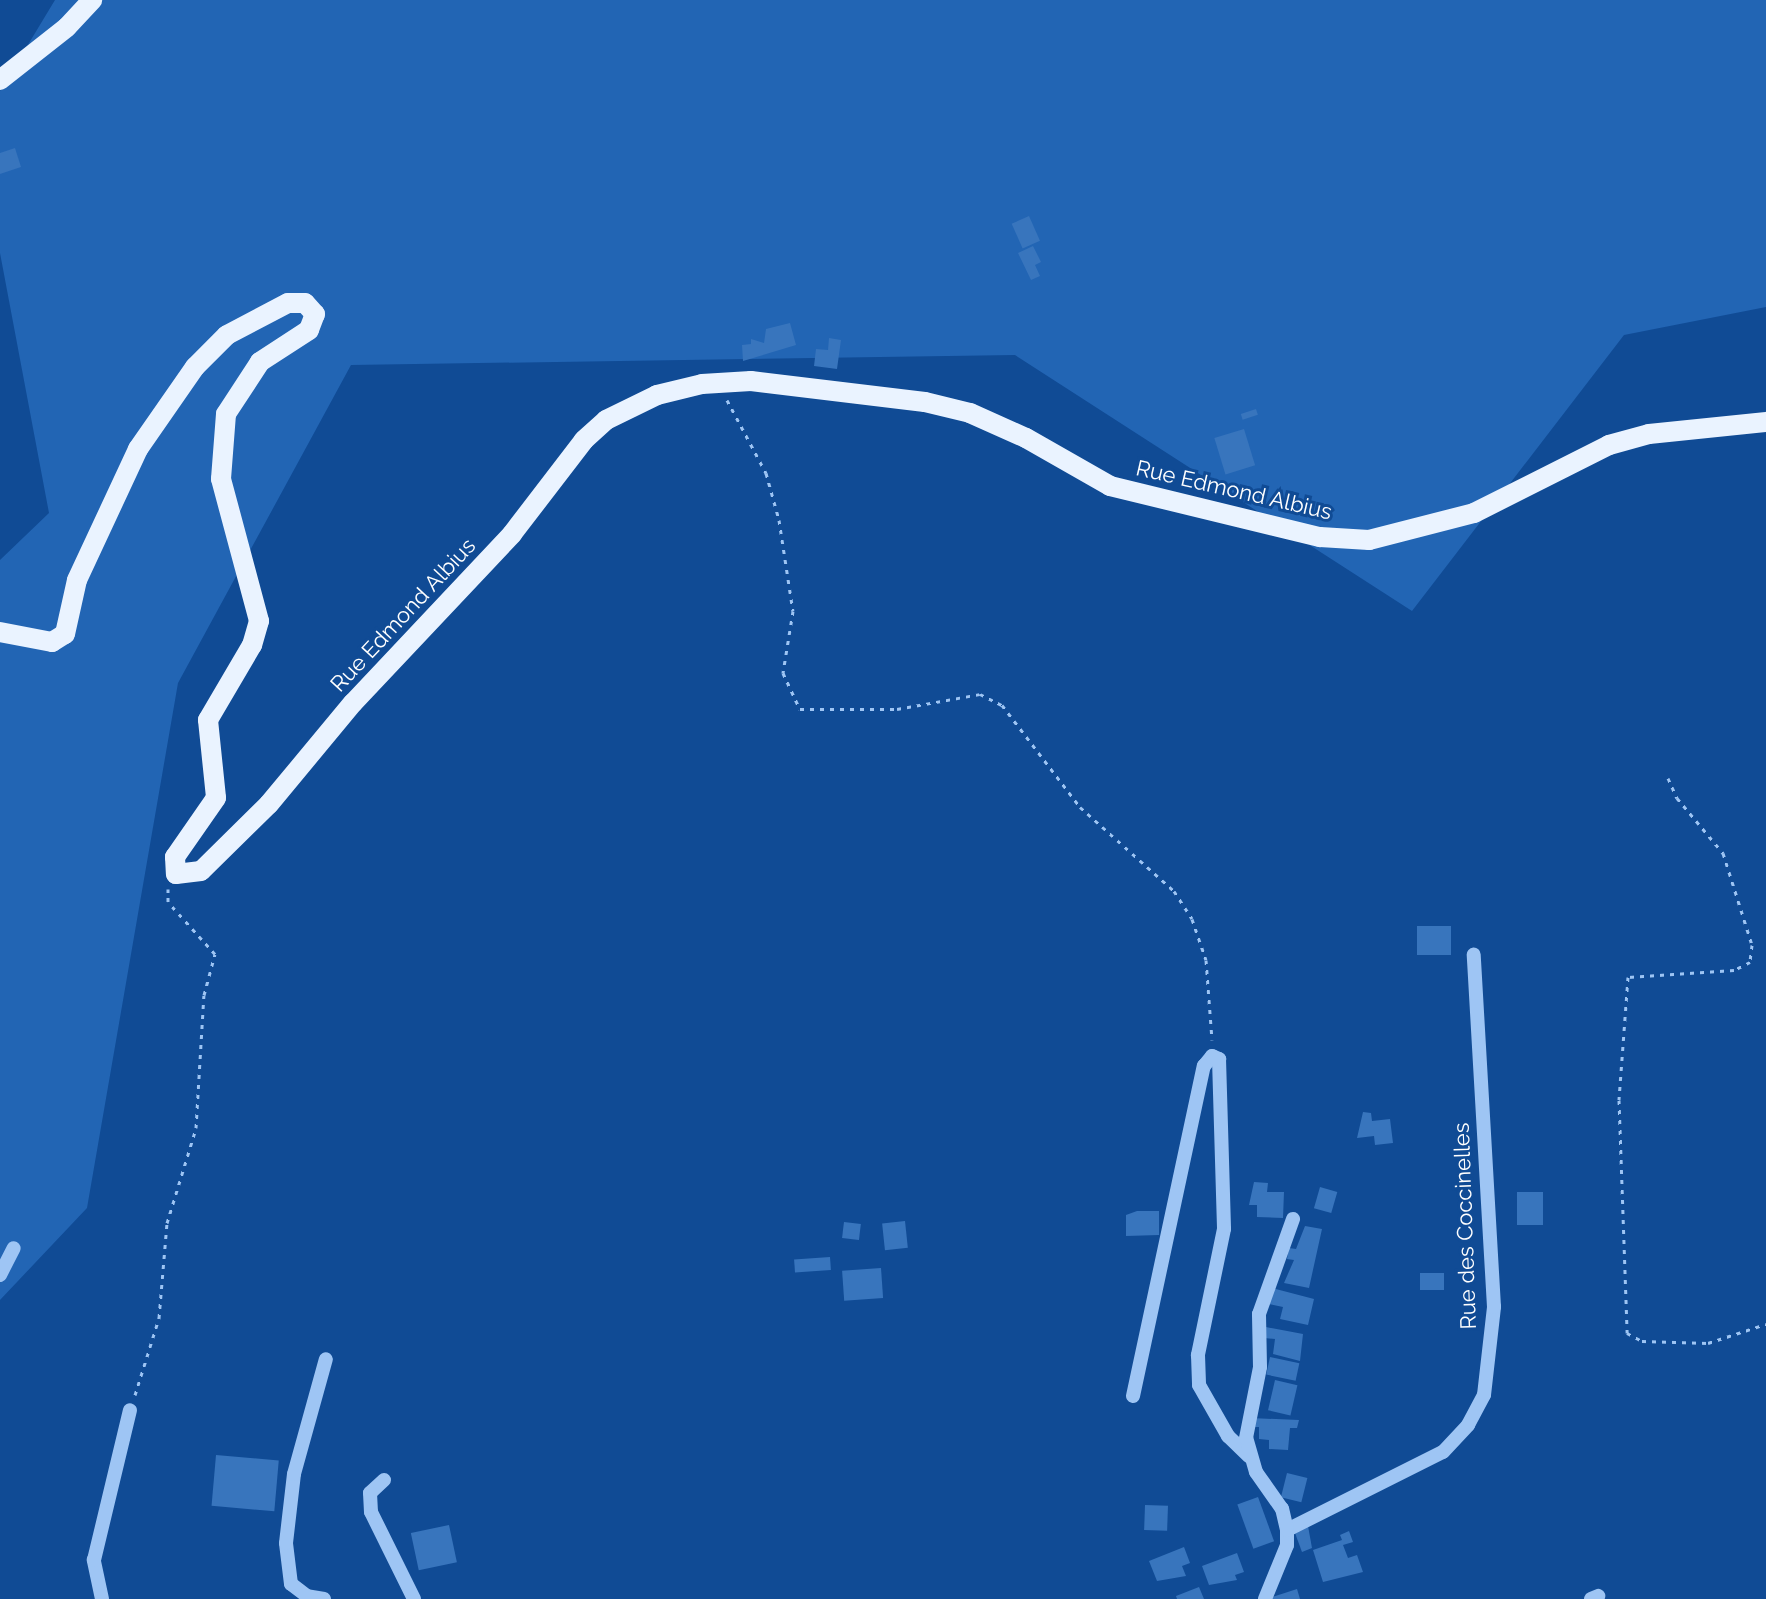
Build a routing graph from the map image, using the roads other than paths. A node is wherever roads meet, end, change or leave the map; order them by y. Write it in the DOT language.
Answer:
graph roads {
  1 [pos="92,0"];
  2 [pos="0,80"];
  3 [pos="1766,422"];
  4 [pos="0,632"];
  5 [pos="1474,955"];
  6 [pos="1293,1219"];
  7 [pos="14,1248"];
  8 [pos="0,1275"];
  9 [pos="326,1359"];
  10 [pos="1133,1396"];
  11 [pos="130,1410"];
  12 [pos="1249,1456"];
  13 [pos="384,1480"];
  14 [pos="1287,1530"];
  15 [pos="102,1599"];
  16 [pos="324,1599"];
  17 [pos="414,1599"];
  18 [pos="1265,1599"];
  1 -- 2 [label="main road"];
  3 -- 4 [label="main road, Rue Edmond Albius"];
  5 -- 14 [label="street, Rue des Coccinelles"];
  6 -- 12 [label="street"];
  7 -- 8 [label="street"];
  9 -- 16 [label="street"];
  10 -- 12 [label="street"];
  11 -- 15 [label="street"];
  12 -- 14 [label="street"];
  13 -- 17 [label="street"];
  14 -- 18 [label="street"];
}
